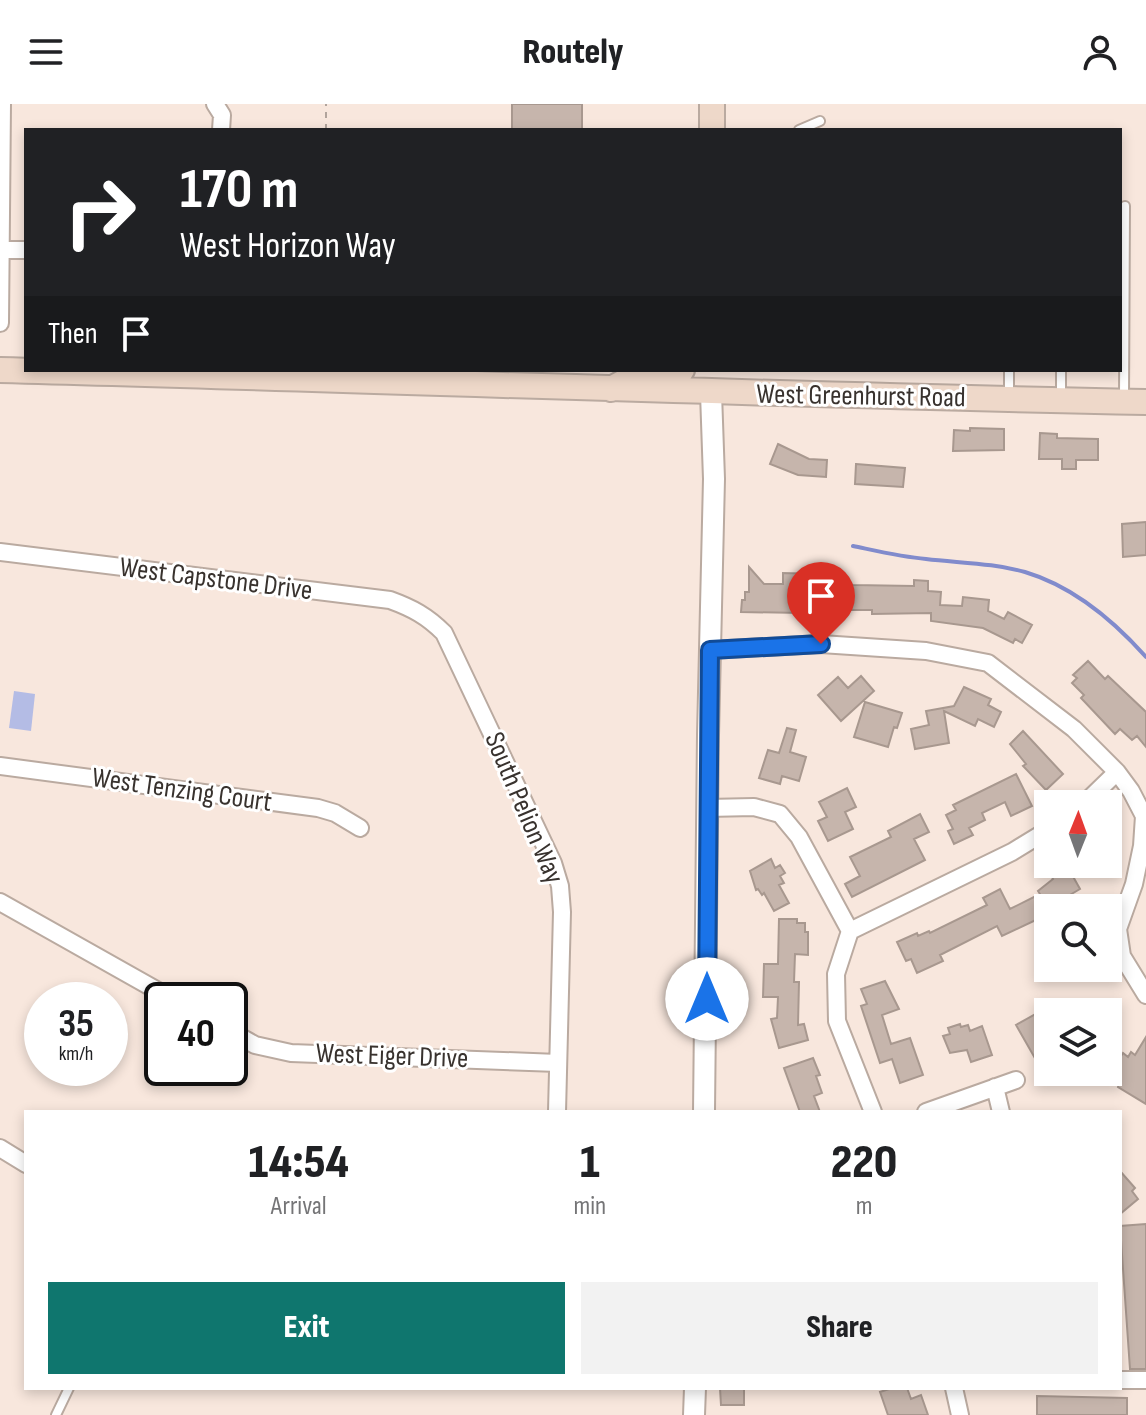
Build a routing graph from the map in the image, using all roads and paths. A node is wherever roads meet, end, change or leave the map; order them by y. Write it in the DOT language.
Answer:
graph roads {
  1 [pos="2,104"];
  2 [pos="215,104"];
  3 [pos="326,104"];
  4 [pos="712,104"];
  5 [pos="820,121"];
  6 [pos="221,128"];
  7 [pos="326,128"];
  8 [pos="712,128"];
  9 [pos="804,128"];
  10 [pos="1125,206"];
  11 [pos="1,250"];
  12 [pos="24,250"];
  13 [pos="0,323"];
  14 [pos="0,370"];
  15 [pos="24,370"];
  16 [pos="139,372"];
  17 [pos="642,372"];
  18 [pos="1009,372"];
  19 [pos="1061,372"];
  20 [pos="488,377"];
  21 [pos="713,381"];
  22 [pos="609,390"];
  23 [pos="1009,399"];
  24 [pos="1061,400"];
  25 [pos="1135,402"];
  26 [pos="0,552"];
  27 [pos="428,617"];
  28 [pos="710,650"];
  29 [pos="0,766"];
  30 [pos="1117,772"];
  31 [pos="1098,790"];
  32 [pos="707,808"];
  33 [pos="360,828"];
  34 [pos="1034,839"];
  35 [pos="0,902"];
  36 [pos="850,931"];
  37 [pos="144,983"];
  38 [pos="1146,995"];
  39 [pos="248,1041"];
  40 [pos="558,1063"];
  41 [pos="1016,1080"];
  42 [pos="995,1087"];
  43 [pos="557,1110"];
  44 [pos="704,1110"];
  45 [pos="872,1110"];
  46 [pos="932,1110"];
  47 [pos="1001,1110"];
  48 [pos="0,1148"];
  49 [pos="24,1163"];
  50 [pos="1122,1380"];
  51 [pos="1145,1380"];
  52 [pos="68,1390"];
  53 [pos="695,1390"];
  54 [pos="954,1390"];
  55 [pos="56,1415"];
  56 [pos="694,1415"];
  57 [pos="960,1415"];
  1 -- 11 [label="street"];
  2 -- 6 [label="street"];
  3 -- 7 [label="path"];
  4 -- 8 [label="main road"];
  5 -- 9 [label="lane"];
  10 -- 25 [label="lane"];
  11 -- 12 [label="street"];
  11 -- 13 [label="street"];
  14 -- 15 [label="main road, West Greenhurst Road"];
  16 -- 20 [label="main road, West Greenhurst Road"];
  17 -- 22 [label="main road"];
  18 -- 23 [label="lane"];
  19 -- 24 [label="lane"];
  20 -- 22 [label="main road, West Greenhurst Road"];
  21 -- 22 [label="main road, West Greenhurst Road"];
  21 -- 23 [label="main road, West Greenhurst Road"];
  21 -- 28 [label="street"];
  23 -- 24 [label="main road, West Greenhurst Road"];
  24 -- 25 [label="main road, West Greenhurst Road"];
  26 -- 27 [label="street, West Capstone Drive"];
  27 -- 40 [label="street, South Pelion Way"];
  28 -- 30 [label="street"];
  28 -- 32 [label="street"];
  29 -- 33 [label="street, West Tenzing Court"];
  30 -- 31 [label="street"];
  30 -- 38 [label="street"];
  32 -- 36 [label="street"];
  32 -- 44 [label="street"];
  34 -- 36 [label="street"];
  35 -- 37 [label="street"];
  36 -- 45 [label="street"];
  39 -- 40 [label="street, West Eiger Drive"];
  40 -- 43 [label="street, South Pelion Way"];
  41 -- 42 [label="street"];
  42 -- 46 [label="street"];
  42 -- 47 [label="street"];
  48 -- 49 [label="street"];
  50 -- 51 [label="street"];
  52 -- 55 [label="lane"];
  53 -- 56 [label="street"];
  54 -- 57 [label="street"];
}
